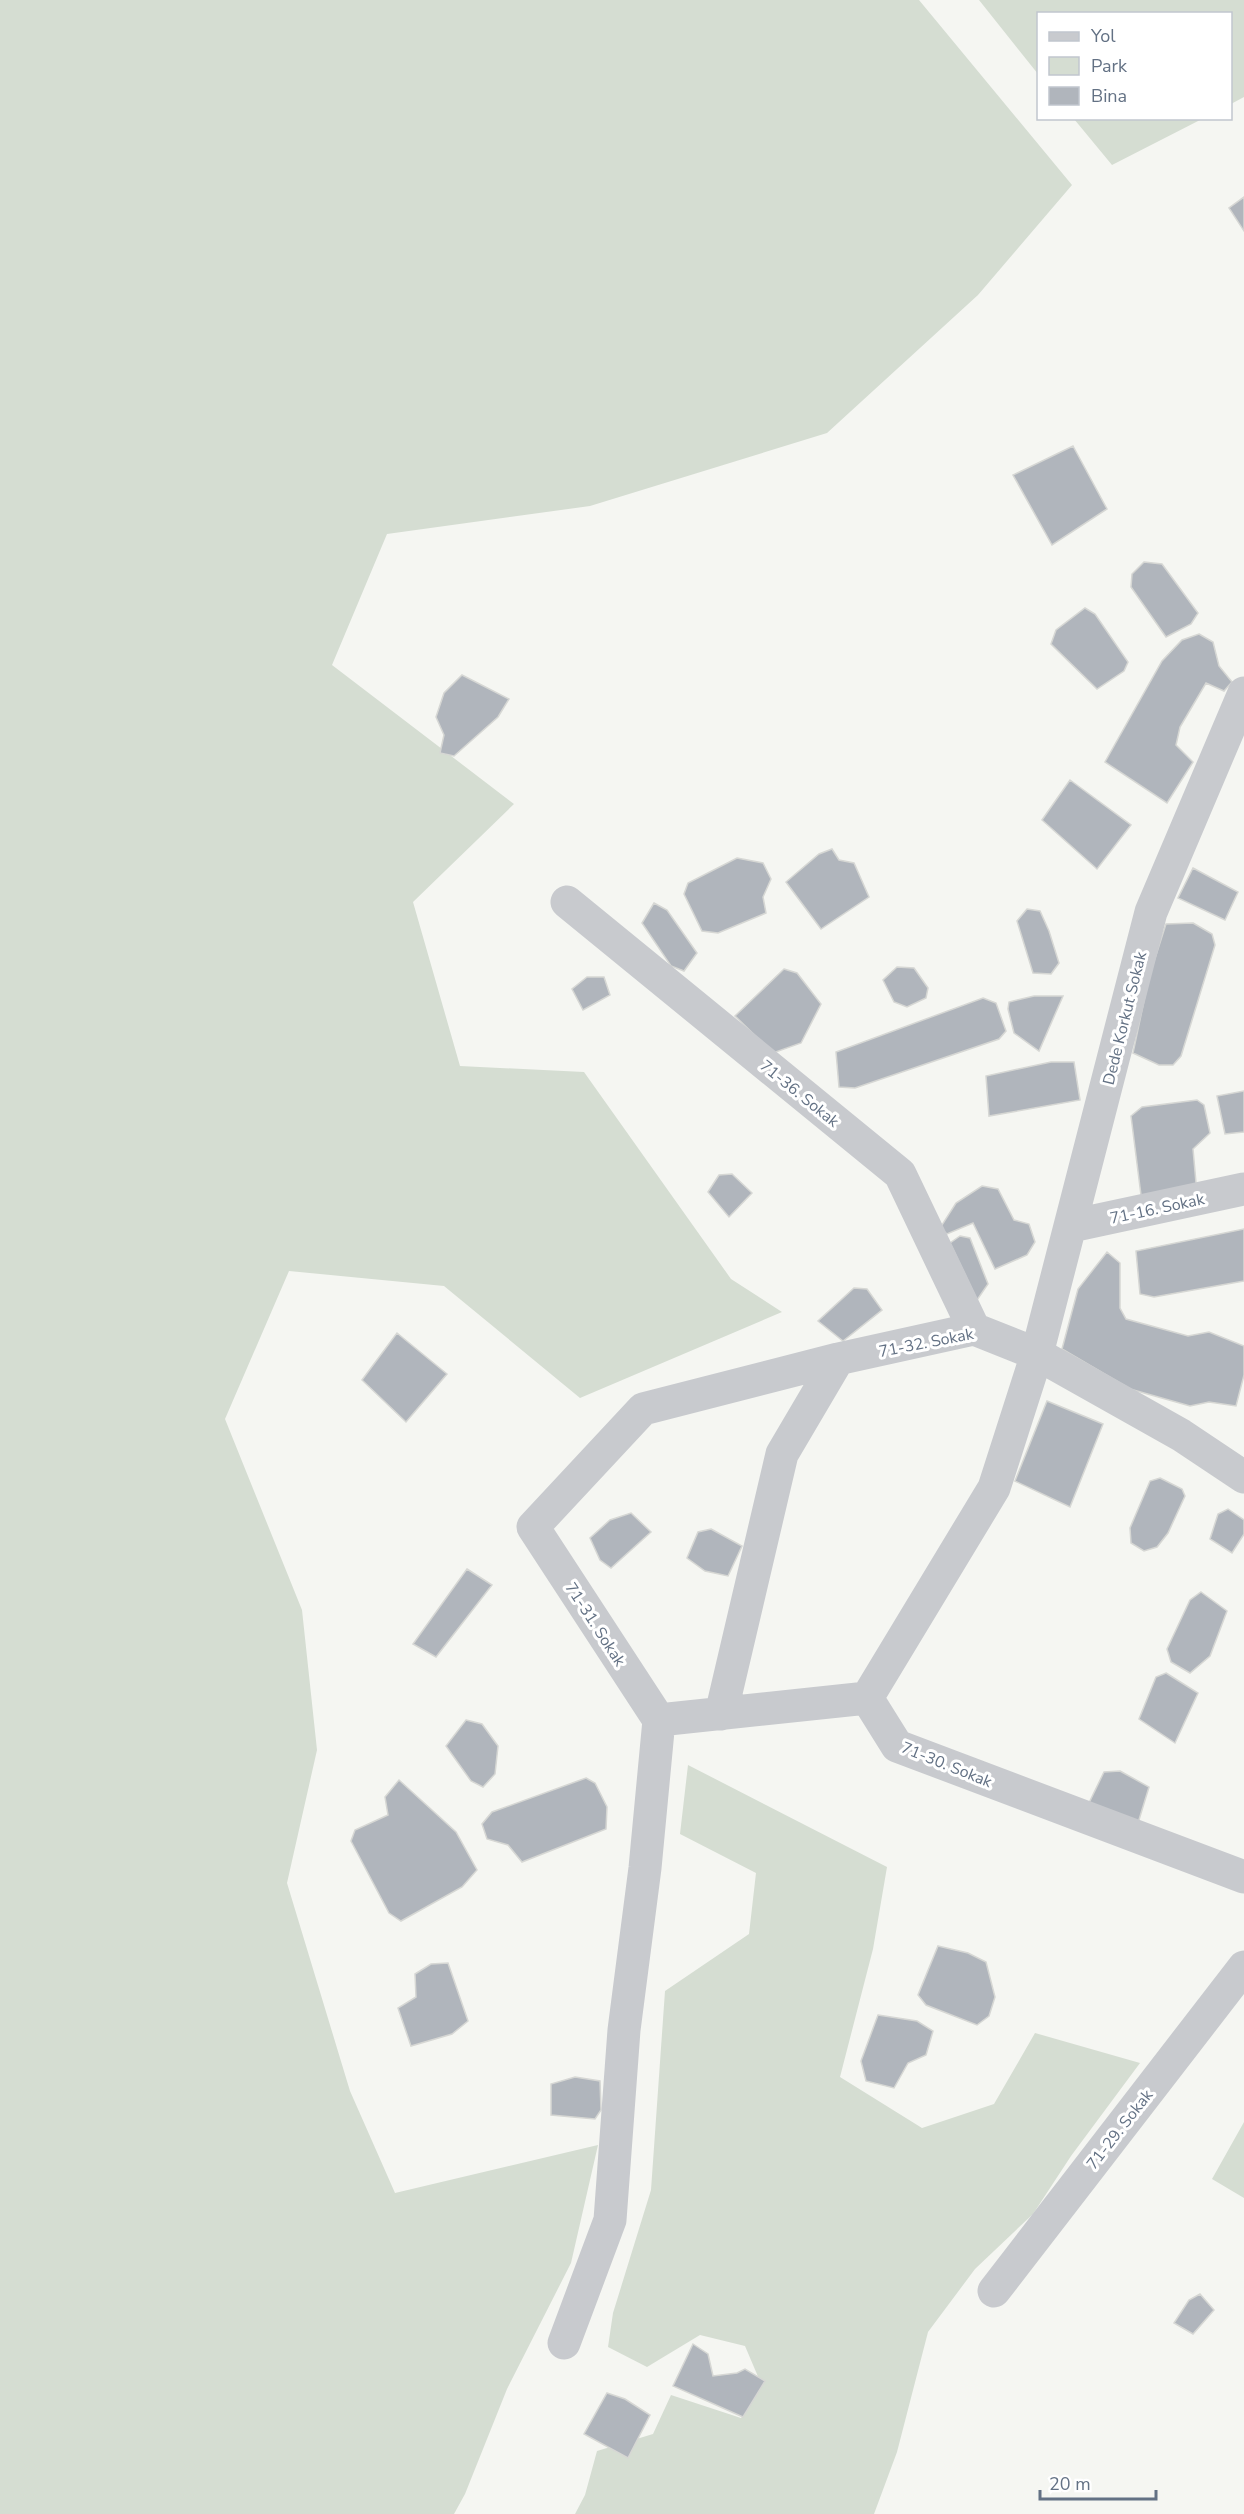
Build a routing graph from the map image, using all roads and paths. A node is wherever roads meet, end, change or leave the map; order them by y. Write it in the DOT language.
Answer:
graph roads {
  1 [pos="1244,693"];
  2 [pos="567,902"];
  3 [pos="1244,1189"];
  4 [pos="1071,1226"];
  5 [pos="974,1329"];
  6 [pos="1037,1354"];
  7 [pos="838,1359"];
  8 [pos="1240,1469"];
  9 [pos="533,1527"];
  10 [pos="867,1698"];
  11 [pos="721,1714"];
  12 [pos="659,1720"];
  13 [pos="1244,1877"];
  14 [pos="1244,1966"];
  15 [pos="994,2291"];
  16 [pos="564,2343"];
  1 -- 4 [label="street, Dede Korkut Sokak"];
  2 -- 5 [label="street, 71-36. Sokak"];
  3 -- 4 [label="street, 71-16. Sokak"];
  4 -- 6 [label="street, Dede Korkut Sokak"];
  5 -- 6 [label="street, 71-32. Sokak"];
  5 -- 7 [label="street, 71-32. Sokak"];
  6 -- 8 [label="street, 71-32. Sokak"];
  6 -- 10 [label="street"];
  7 -- 9 [label="street, 71-32. Sokak"];
  7 -- 11 [label="street"];
  9 -- 12 [label="street, 71-31. Sokak"];
  10 -- 11 [label="street"];
  10 -- 13 [label="street, 71-30. Sokak"];
  11 -- 12 [label="street"];
  12 -- 16 [label="street"];
  14 -- 15 [label="street, 71-29. Sokak"];
}
